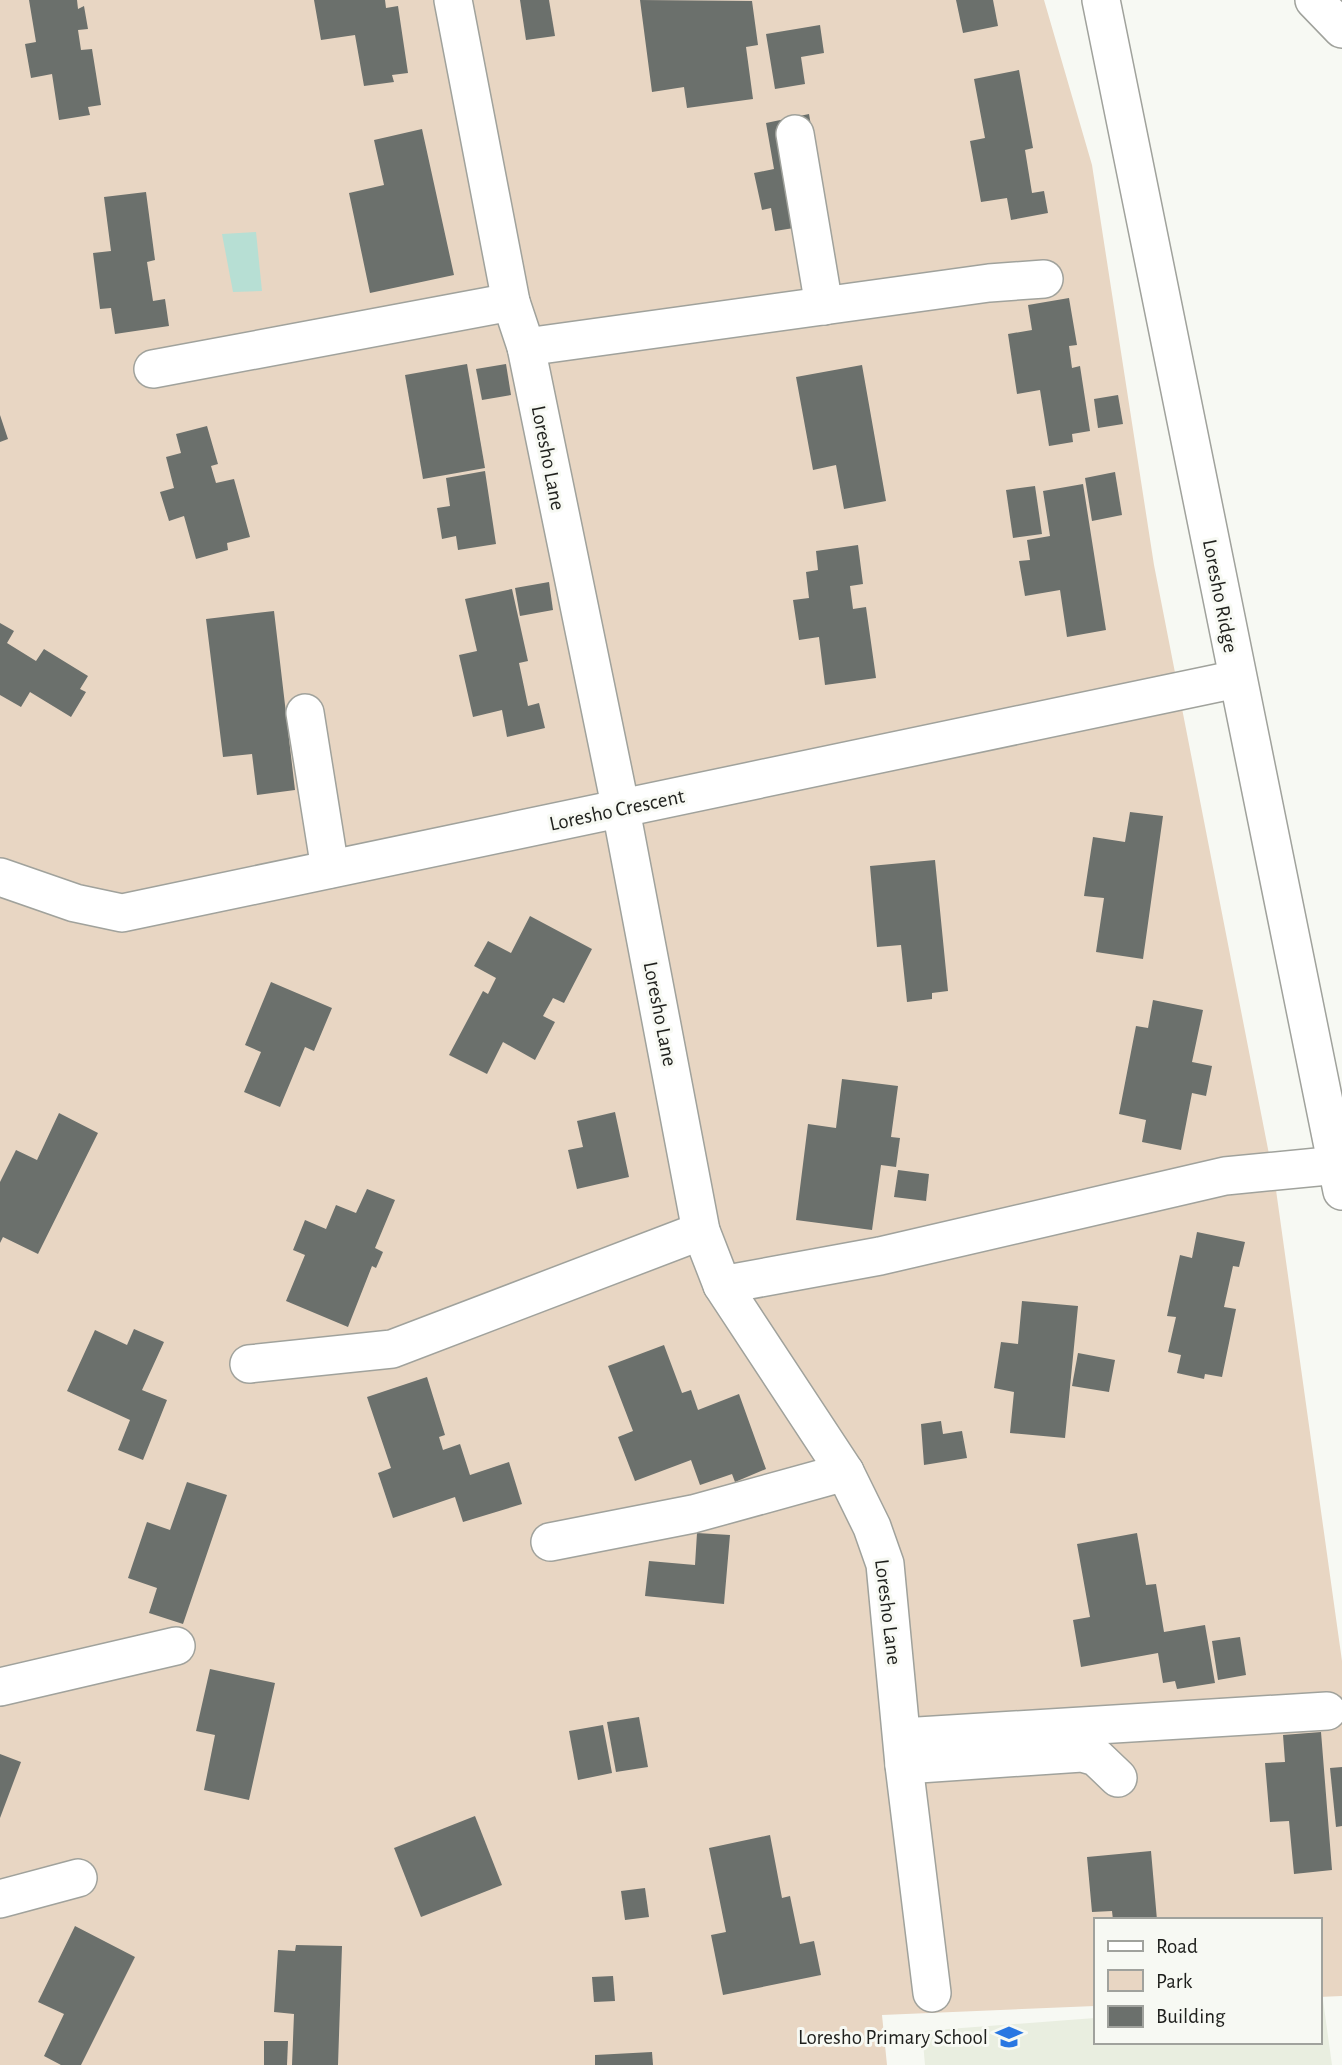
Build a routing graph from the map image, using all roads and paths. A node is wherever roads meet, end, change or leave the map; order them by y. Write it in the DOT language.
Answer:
graph roads {
  1 [pos="453,0"];
  2 [pos="1101,0"];
  3 [pos="1314,0"];
  4 [pos="1342,29"];
  5 [pos="795,134"];
  6 [pos="1044,279"];
  7 [pos="511,302"];
  8 [pos="824,306"];
  9 [pos="526,348"];
  10 [pos="153,369"];
  11 [pos="1237,679"];
  12 [pos="305,713"];
  13 [pos="621,810"];
  14 [pos="330,869"];
  15 [pos="0,877"];
  16 [pos="1340,1178"];
  17 [pos="701,1231"];
  18 [pos="722,1285"];
  19 [pos="249,1364"];
  20 [pos="845,1472"];
  21 [pos="550,1542"];
  22 [pos="176,1646"];
  23 [pos="0,1687"];
  24 [pos="1327,1711"];
  25 [pos="903,1751"];
  26 [pos="1118,1778"];
  27 [pos="78,1878"];
  28 [pos="0,1899"];
  29 [pos="932,1993"];
  1 -- 7 [label="street, Loresho Lane"];
  2 -- 11 [label="street, Loresho Ridge"];
  3 -- 4 [label="street"];
  5 -- 8 [label="street"];
  6 -- 8 [label="street"];
  7 -- 9 [label="street, Loresho Lane"];
  7 -- 10 [label="street"];
  8 -- 9 [label="street"];
  9 -- 13 [label="street, Loresho Lane"];
  11 -- 13 [label="street, Loresho Crescent"];
  11 -- 16 [label="street, Loresho Ridge"];
  12 -- 14 [label="street"];
  13 -- 14 [label="street, Loresho Crescent"];
  13 -- 17 [label="street, Loresho Lane"];
  14 -- 15 [label="street, Loresho Crescent"];
  16 -- 18 [label="street"];
  17 -- 18 [label="street, Loresho Lane"];
  17 -- 19 [label="street"];
  18 -- 20 [label="street, Loresho Lane"];
  20 -- 21 [label="street"];
  20 -- 25 [label="street, Loresho Lane"];
  22 -- 23 [label="street"];
  24 -- 25 [label="street"];
  25 -- 26 [label="street"];
  25 -- 29 [label="street, Loresho Lane"];
  27 -- 28 [label="street"];
}
